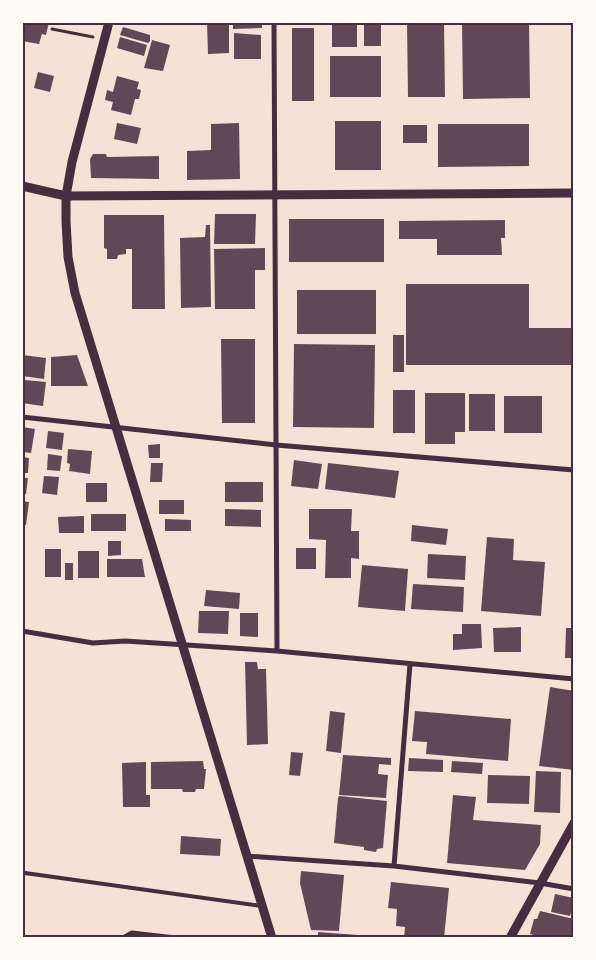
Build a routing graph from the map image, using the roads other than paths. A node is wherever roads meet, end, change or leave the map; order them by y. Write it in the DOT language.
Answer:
graph roads {
  1 [pos="109,22"];
  2 [pos="274,22"];
  3 [pos="22,186"];
  4 [pos="574,193"];
  5 [pos="275,194"];
  6 [pos="66,196"];
  7 [pos="22,417"];
  8 [pos="117,429"];
  9 [pos="276,445"];
  10 [pos="574,470"];
  11 [pos="22,631"];
  12 [pos="183,645"];
  13 [pos="277,651"];
  14 [pos="410,664"];
  15 [pos="574,678"];
  16 [pos="574,822"];
  17 [pos="246,856"];
  18 [pos="394,866"];
  19 [pos="22,875"];
  20 [pos="540,883"];
  21 [pos="574,889"];
  22 [pos="262,906"];
  23 [pos="123,938"];
  24 [pos="175,938"];
  25 [pos="272,938"];
  26 [pos="510,938"];
  1 -- 6 [label="street"];
  2 -- 5 [label="street"];
  3 -- 6 [label="street"];
  4 -- 5 [label="street"];
  5 -- 6 [label="street"];
  5 -- 9 [label="street"];
  6 -- 8 [label="street"];
  7 -- 8 [label="street"];
  8 -- 9 [label="street"];
  8 -- 12 [label="street"];
  9 -- 10 [label="street"];
  9 -- 13 [label="street"];
  11 -- 12 [label="street"];
  12 -- 13 [label="street"];
  12 -- 17 [label="street"];
  13 -- 14 [label="street"];
  14 -- 15 [label="street"];
  14 -- 18 [label="street"];
  16 -- 20 [label="street"];
  17 -- 18 [label="street"];
  17 -- 22 [label="street"];
  18 -- 20 [label="street"];
  19 -- 22 [label="lane"];
  20 -- 21 [label="street"];
  20 -- 26 [label="street"];
  22 -- 25 [label="street"];
  23 -- 24 [label="street"];
}
